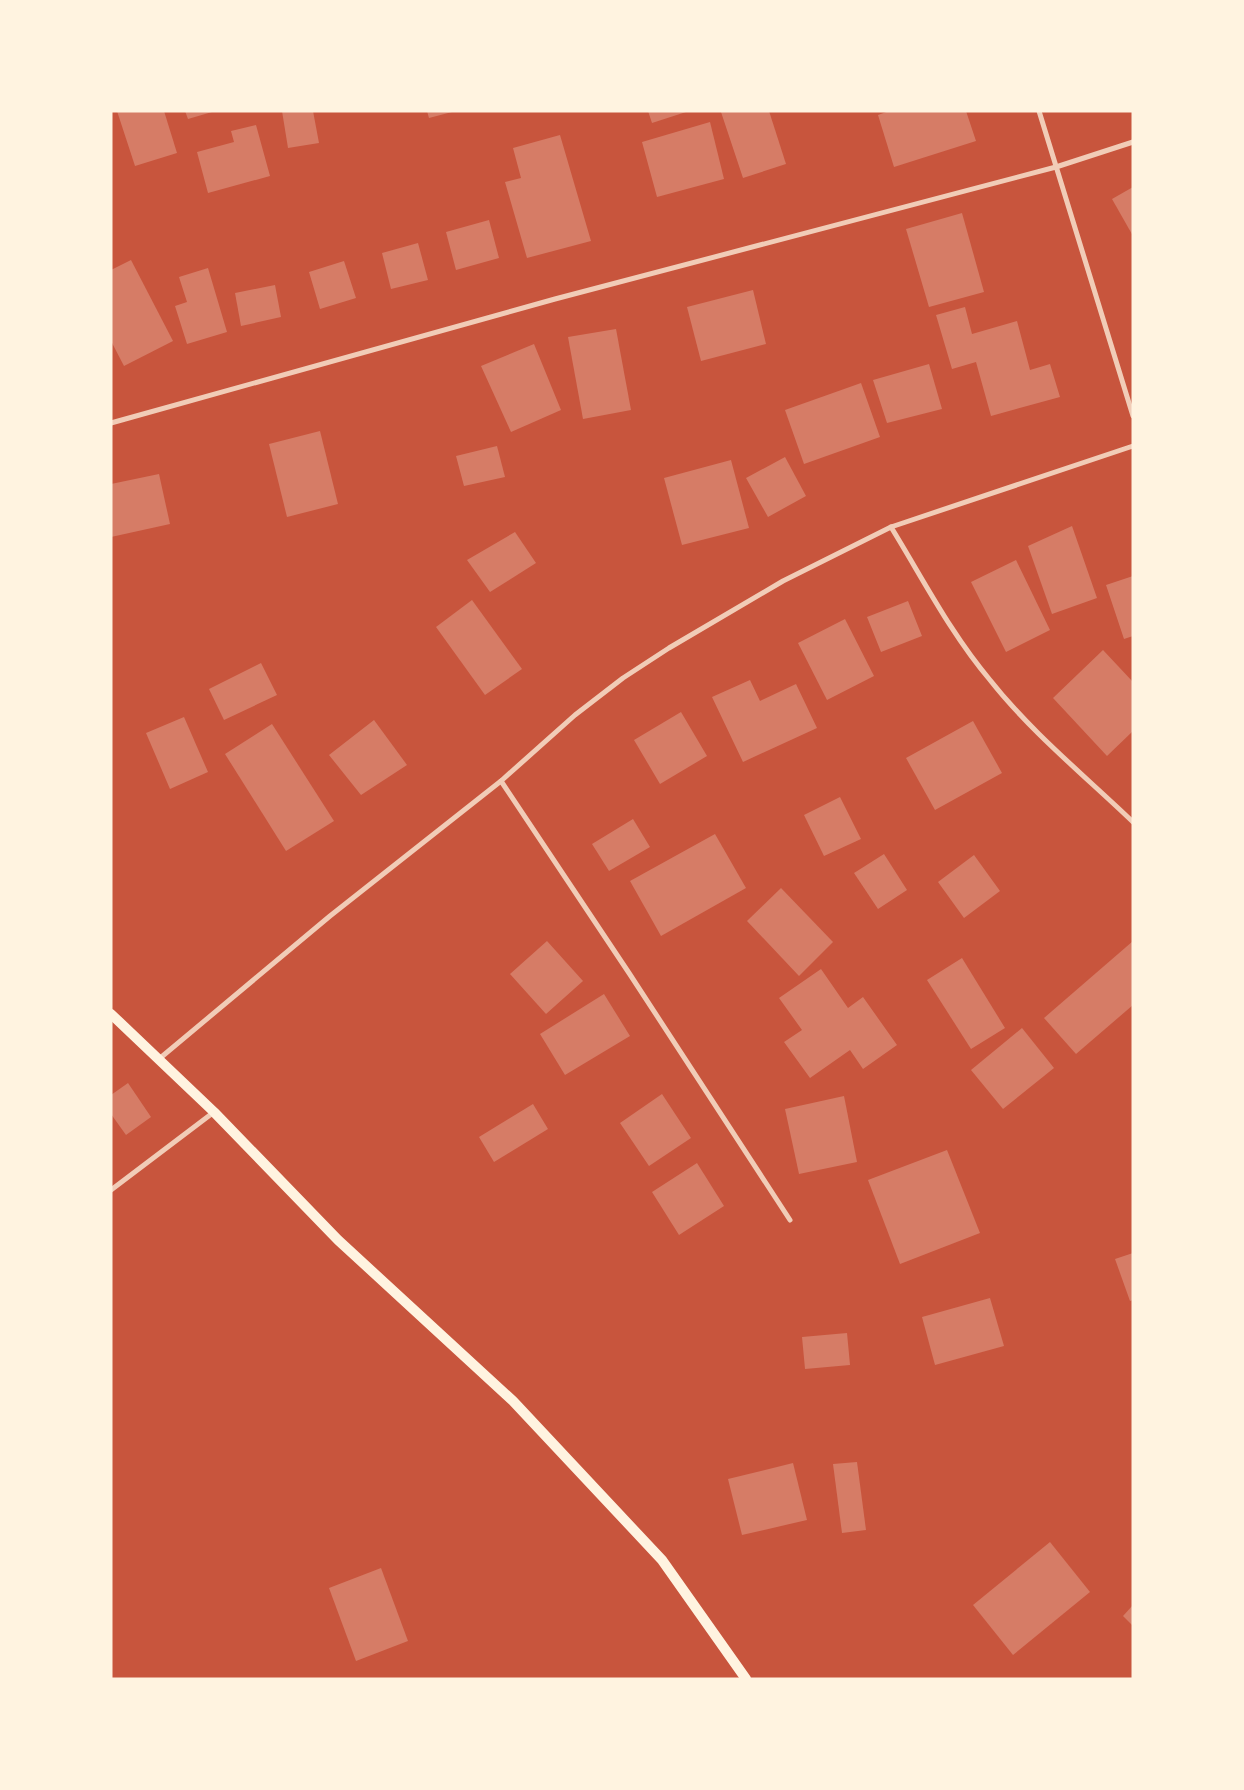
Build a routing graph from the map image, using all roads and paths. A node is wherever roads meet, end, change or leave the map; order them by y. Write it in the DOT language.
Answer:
graph roads {
  1 [pos="1039,111"];
  2 [pos="1133,142"];
  3 [pos="1056,167"];
  4 [pos="1133,416"];
  5 [pos="111,423"];
  6 [pos="1133,446"];
  7 [pos="891,527"];
  8 [pos="501,781"];
  9 [pos="1133,822"];
  10 [pos="111,1014"];
  11 [pos="158,1059"];
  12 [pos="214,1112"];
  13 [pos="111,1190"];
  14 [pos="790,1220"];
  15 [pos="746,1679"];
  1 -- 3 [label="street"];
  2 -- 3 [label="street"];
  3 -- 4 [label="street"];
  3 -- 5 [label="street"];
  6 -- 7 [label="street"];
  7 -- 8 [label="street"];
  7 -- 9 [label="street"];
  8 -- 11 [label="street"];
  8 -- 14 [label="street"];
  10 -- 11 [label="main road"];
  11 -- 12 [label="main road"];
  12 -- 13 [label="street"];
  12 -- 15 [label="main road"];
}
